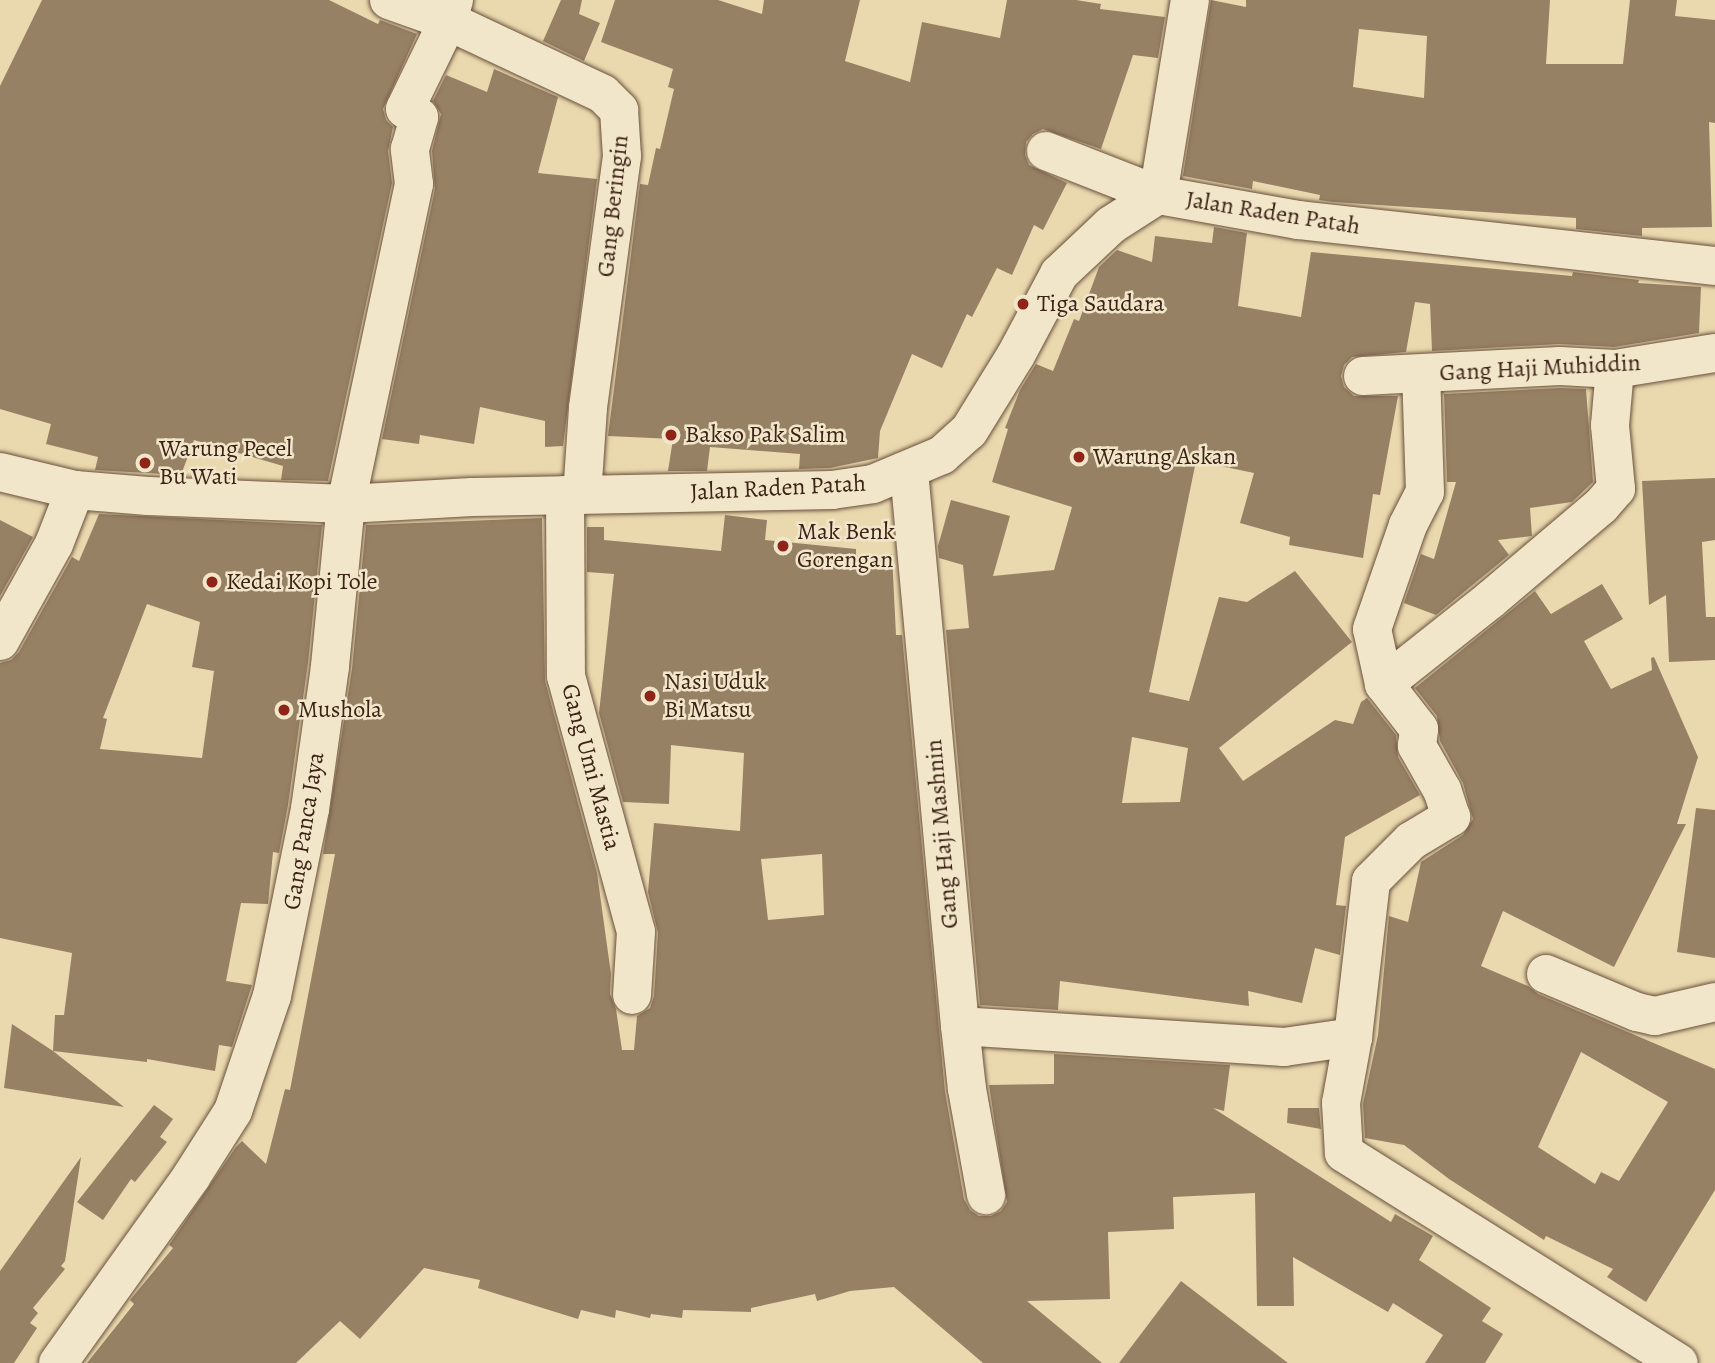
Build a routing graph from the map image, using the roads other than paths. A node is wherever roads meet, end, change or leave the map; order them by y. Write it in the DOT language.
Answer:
graph roads {
  1 [pos="389,0"];
  2 [pos="1190,0"];
  3 [pos="451,11"];
  4 [pos="1046,151"];
  5 [pos="1158,195"];
  6 [pos="1715,266"];
  7 [pos="1715,353"];
  8 [pos="1615,369"];
  9 [pos="1421,374"];
  10 [pos="1363,376"];
  11 [pos="909,471"];
  12 [pos="0,472"];
  13 [pos="75,490"];
  14 [pos="574,495"];
  15 [pos="346,503"];
  16 [pos="0,641"];
  17 [pos="1384,684"];
  18 [pos="1546,974"];
  19 [pos="632,995"];
  20 [pos="1715,1002"];
  21 [pos="960,1026"];
  22 [pos="1353,1037"];
  23 [pos="986,1195"];
  24 [pos="58,1363"];
  25 [pos="1679,1363"];
  1 -- 3 [label="street, Gang Beringin"];
  2 -- 5 [label="street"];
  3 -- 14 [label="street, Gang Beringin"];
  3 -- 15 [label="street, Gang Panca Jaya"];
  4 -- 5 [label="street"];
  5 -- 6 [label="street, Jalan Raden Patah"];
  5 -- 11 [label="street, Jalan Raden Patah"];
  7 -- 8 [label="street, Gang Haji Muhiddin"];
  8 -- 9 [label="street, Gang Haji Muhiddin"];
  8 -- 17 [label="street"];
  9 -- 10 [label="street, Gang Haji Muhiddin"];
  9 -- 17 [label="street"];
  11 -- 14 [label="street, Jalan Raden Patah"];
  11 -- 21 [label="street, Gang Haji Mashnin"];
  12 -- 13 [label="street, Jalan Raden Patah"];
  13 -- 15 [label="street, Jalan Raden Patah"];
  13 -- 16 [label="street"];
  14 -- 15 [label="street, Jalan Raden Patah"];
  14 -- 19 [label="street, Gang Umi Mastia"];
  15 -- 24 [label="street, Gang Panca Jaya"];
  17 -- 22 [label="street"];
  18 -- 20 [label="street"];
  21 -- 22 [label="street"];
  21 -- 23 [label="street, Gang Haji Mashnin"];
  22 -- 25 [label="street"];
}
